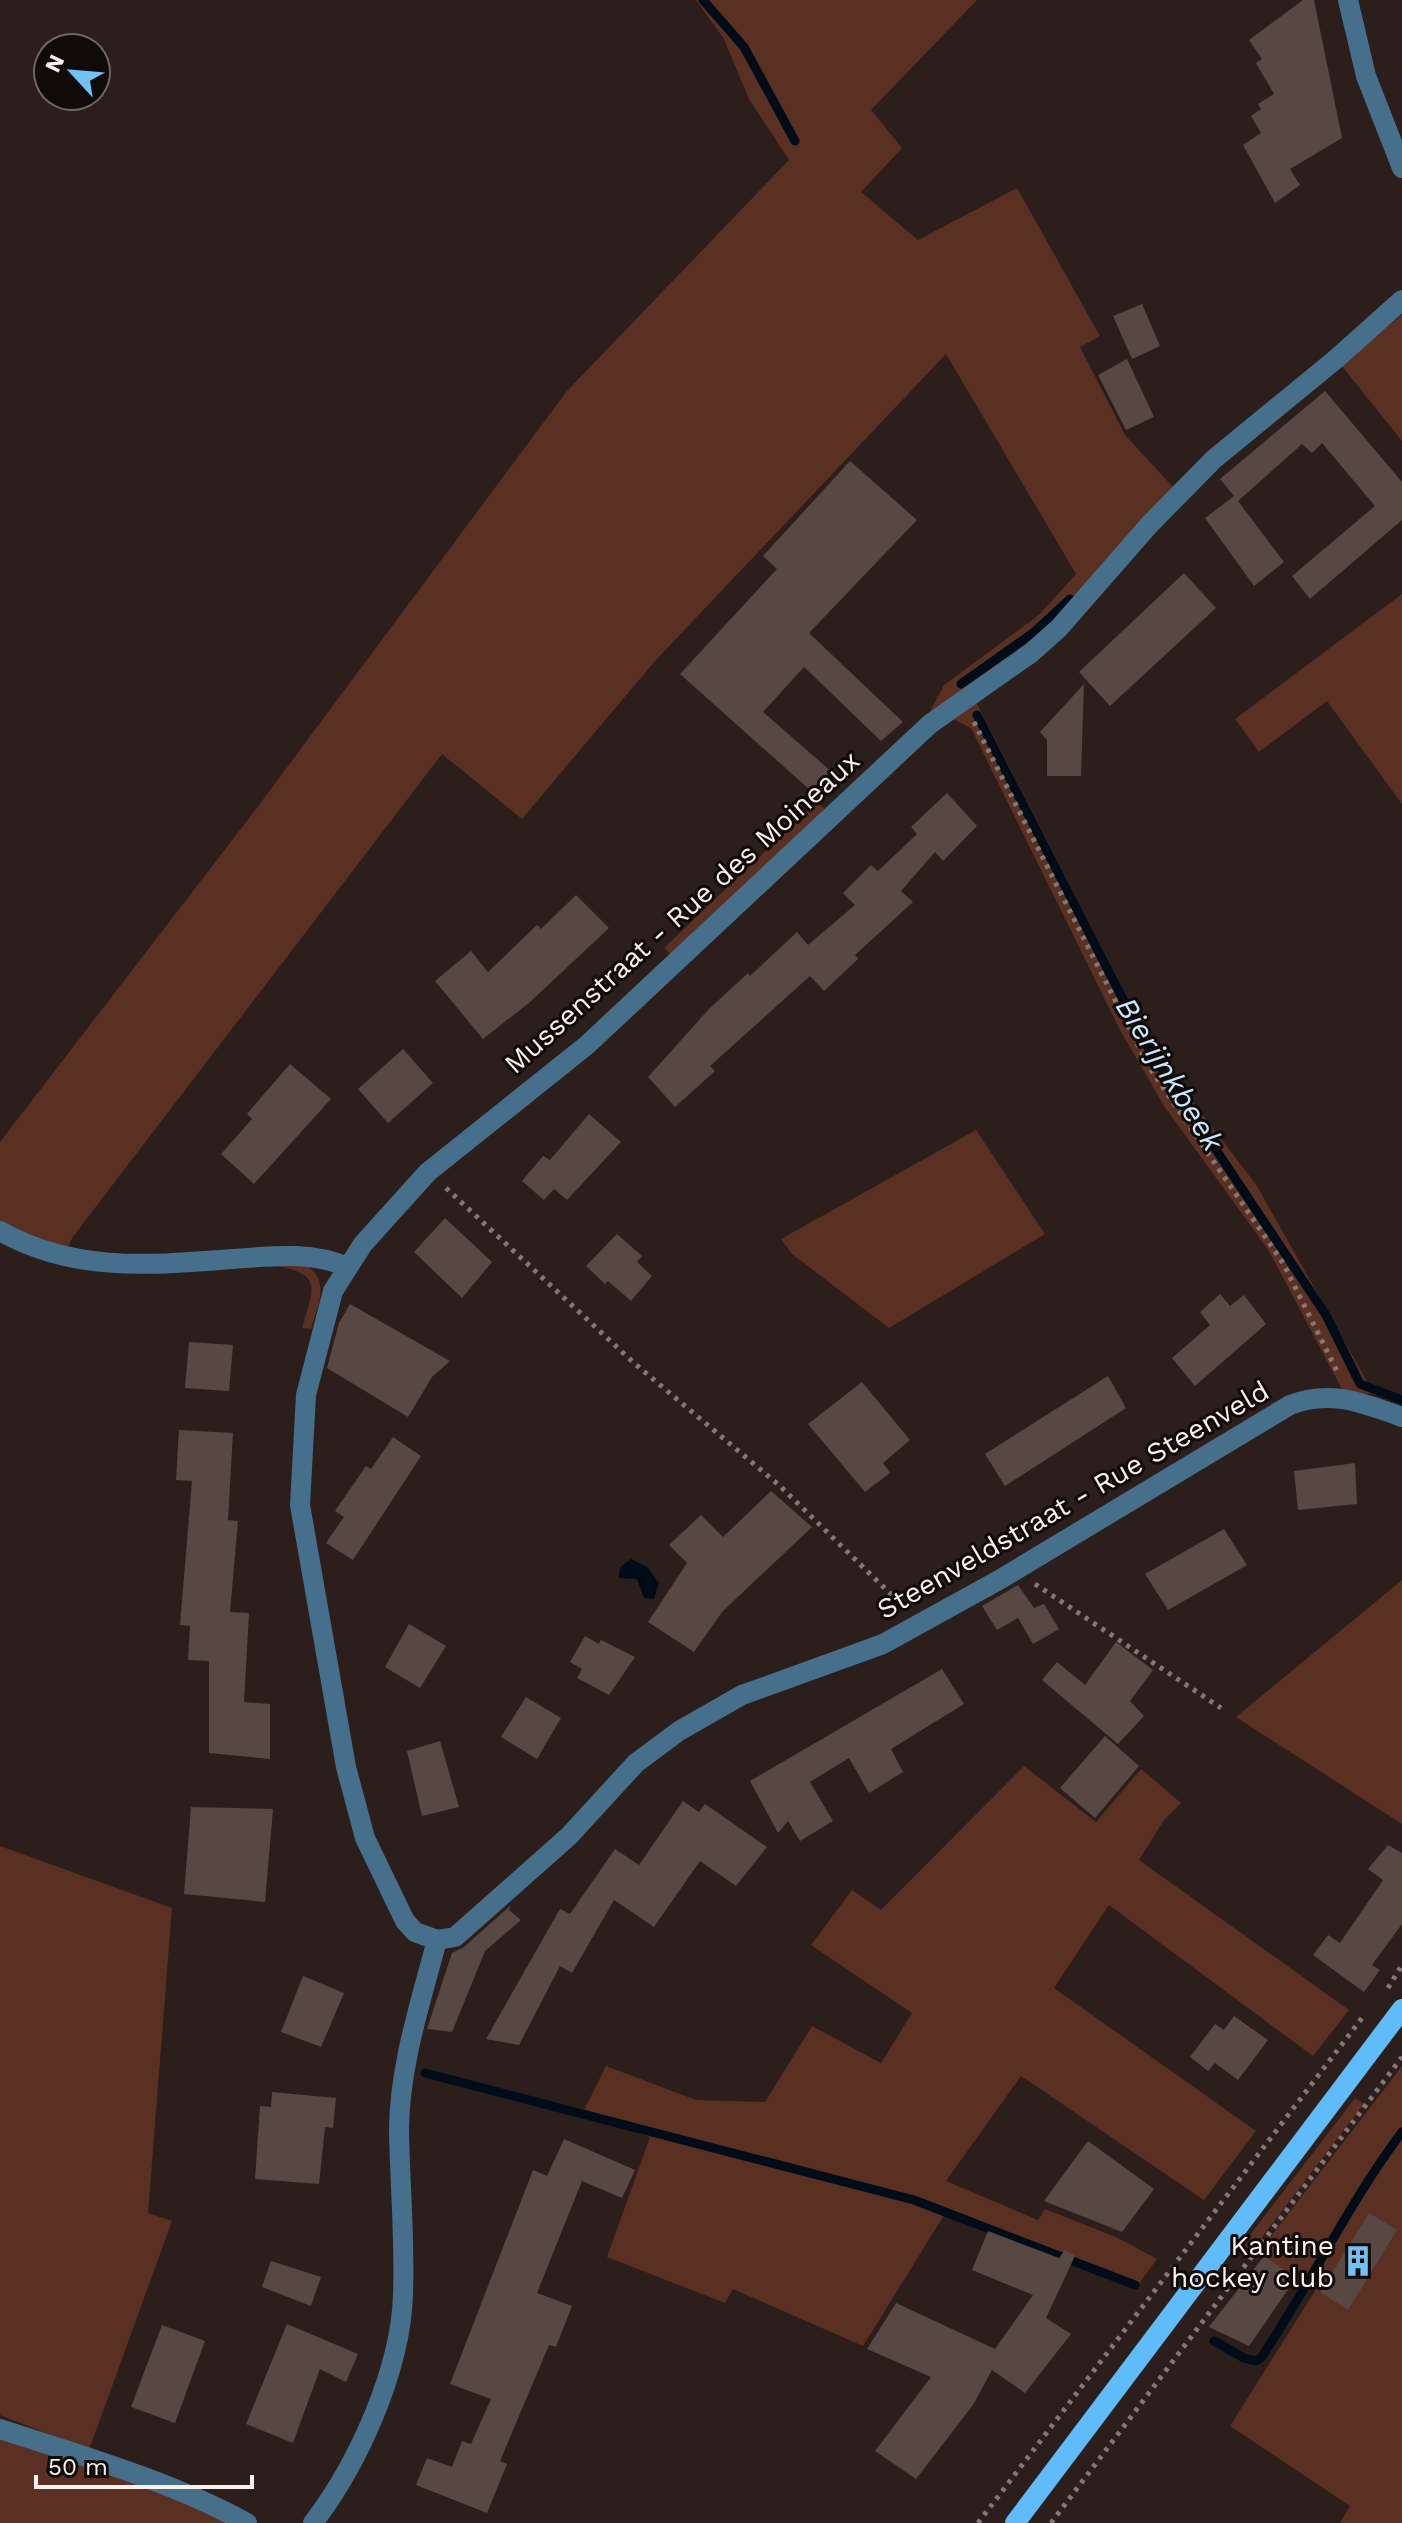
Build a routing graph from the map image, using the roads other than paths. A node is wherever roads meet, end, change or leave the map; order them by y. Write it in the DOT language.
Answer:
graph roads {
  1 [pos="1348,0"];
  2 [pos="1402,168"];
  3 [pos="1402,300"];
  4 [pos="0,1231"];
  5 [pos="348,1267"];
  6 [pos="1402,1417"];
  7 [pos="437,1940"];
  8 [pos="1402,2009"];
  9 [pos="0,2429"];
  10 [pos="247,2523"];
  11 [pos="313,2523"];
  12 [pos="1015,2523"];
  1 -- 2 [label="street"];
  3 -- 5 [label="street, Mussenstraat - Rue des Moineaux"];
  4 -- 5 [label="street"];
  5 -- 7 [label="street, Mussenstraat - Rue des Moineaux"];
  6 -- 7 [label="street, Steenveldstraat - Rue Steenveld"];
  7 -- 11 [label="street"];
  8 -- 12 [label="main road"];
  9 -- 10 [label="street"];
}
